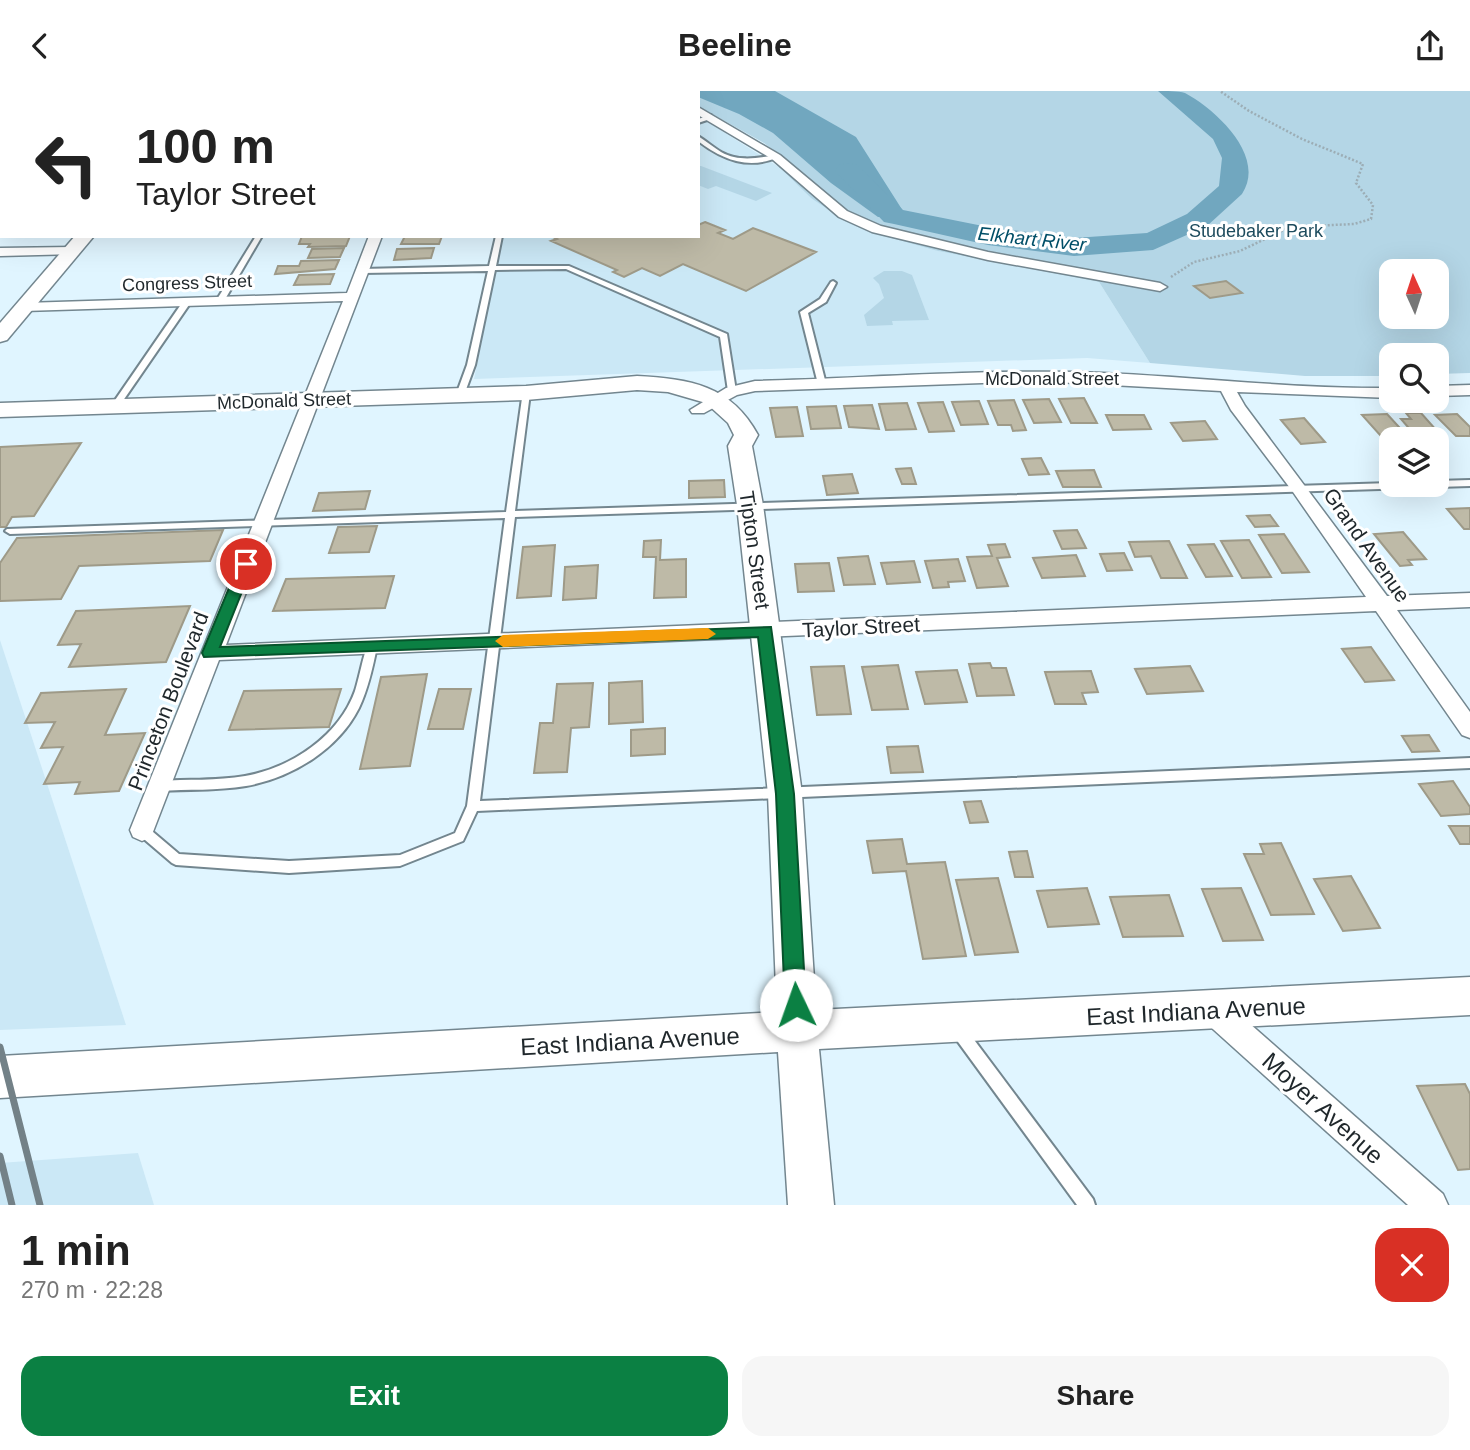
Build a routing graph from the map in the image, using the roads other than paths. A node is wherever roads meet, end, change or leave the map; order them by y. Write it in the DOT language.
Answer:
graph roads {
  1 [pos="705,119"];
  2 [pos="700,140"];
  3 [pos="776,157"];
  4 [pos="258,238"];
  5 [pos="375,238"];
  6 [pos="499,238"];
  7 [pos="78,243"];
  8 [pos="0,252"];
  9 [pos="492,267"];
  10 [pos="362,271"];
  11 [pos="834,283"];
  12 [pos="1160,288"];
  13 [pos="351,297"];
  14 [pos="220,301"];
  15 [pos="187,302"];
  16 [pos="24,307"];
  17 [pos="0,336"];
  18 [pos="822,384"];
  19 [pos="1227,387"];
  20 [pos="1470,390"];
  21 [pos="1449,391"];
  22 [pos="526,393"];
  23 [pos="1379,393"];
  24 [pos="460,395"];
  25 [pos="312,400"];
  26 [pos="715,400"];
  27 [pos="115,406"];
  28 [pos="0,409"];
  29 [pos="1470,483"];
  30 [pos="1449,484"];
  31 [pos="1379,486"];
  32 [pos="1299,488"];
  33 [pos="750,505"];
  34 [pos="509,514"];
  35 [pos="264,522"];
  36 [pos="10,531"];
  37 [pos="1470,600"];
  38 [pos="1379,603"];
  39 [pos="766,631"];
  40 [pos="492,642"];
  41 [pos="372,646"];
  42 [pos="210,653"];
  43 [pos="1470,729"];
  44 [pos="1470,763"];
  45 [pos="159,786"];
  46 [pos="785,794"];
  47 [pos="473,806"];
  48 [pos="142,830"];
  49 [pos="1470,996"];
  50 [pos="1214,1011"];
  51 [pos="952,1023"];
  52 [pos="797,1031"];
  53 [pos="0,1077"];
  54 [pos="811,1205"];
  55 [pos="1087,1205"];
  56 [pos="1432,1205"];
  1 -- 3 [label="street"];
  2 -- 3 [label="lane"];
  3 -- 12 [label="street"];
  4 -- 14 [label="lane"];
  5 -- 10 [label="street, Princeton Boulevard"];
  6 -- 9 [label="lane"];
  7 -- 8 [label="street"];
  7 -- 16 [label="street"];
  9 -- 10 [label="lane"];
  9 -- 24 [label="lane"];
  9 -- 26 [label="lane"];
  10 -- 13 [label="street, Princeton Boulevard"];
  11 -- 18 [label="lane"];
  13 -- 14 [label="street, Congress Street"];
  13 -- 25 [label="street, Princeton Boulevard"];
  14 -- 15 [label="street, Congress Street"];
  15 -- 16 [label="street, Congress Street"];
  15 -- 27 [label="lane"];
  16 -- 17 [label="street"];
  18 -- 19 [label="street, McDonald Street"];
  18 -- 26 [label="street, McDonald Street"];
  19 -- 23 [label="street, McDonald Street"];
  19 -- 32 [label="street, Grand Avenue"];
  20 -- 21 [label="street"];
  22 -- 24 [label="street, McDonald Street"];
  22 -- 26 [label="street, McDonald Street"];
  22 -- 34 [label="lane"];
  24 -- 25 [label="street, McDonald Street"];
  25 -- 27 [label="street, McDonald Street"];
  25 -- 35 [label="street, Princeton Boulevard"];
  26 -- 33 [label="street, Tipton Street"];
  27 -- 28 [label="street, McDonald Street"];
  29 -- 30 [label="lane"];
  31 -- 32 [label="lane"];
  32 -- 33 [label="lane"];
  32 -- 38 [label="street, Grand Avenue"];
  33 -- 34 [label="lane"];
  33 -- 39 [label="street, Tipton Street"];
  34 -- 35 [label="lane"];
  34 -- 40 [label="lane"];
  35 -- 36 [label="lane"];
  35 -- 42 [label="street, Princeton Boulevard"];
  37 -- 38 [label="street, Taylor Street"];
  38 -- 39 [label="street, Taylor Street"];
  38 -- 43 [label="street, Grand Avenue"];
  39 -- 40 [label="street, Taylor Street"];
  39 -- 46 [label="street, Tipton Street"];
  40 -- 41 [label="street, Taylor Street"];
  40 -- 47 [label="lane"];
  41 -- 42 [label="street, Taylor Street"];
  41 -- 45 [label="lane"];
  42 -- 45 [label="street, Princeton Boulevard"];
  44 -- 46 [label="lane"];
  45 -- 48 [label="street, Princeton Boulevard"];
  46 -- 47 [label="lane"];
  46 -- 52 [label="street, Tipton Street"];
  47 -- 48 [label="lane"];
  49 -- 50 [label="street, East Indiana Avenue"];
  50 -- 51 [label="street, East Indiana Avenue"];
  50 -- 56 [label="street, Moyer Avenue"];
  51 -- 52 [label="street, East Indiana Avenue"];
  51 -- 55 [label="lane"];
  52 -- 53 [label="street, East Indiana Avenue"];
  52 -- 54 [label="street, Tipton Street"];
}
